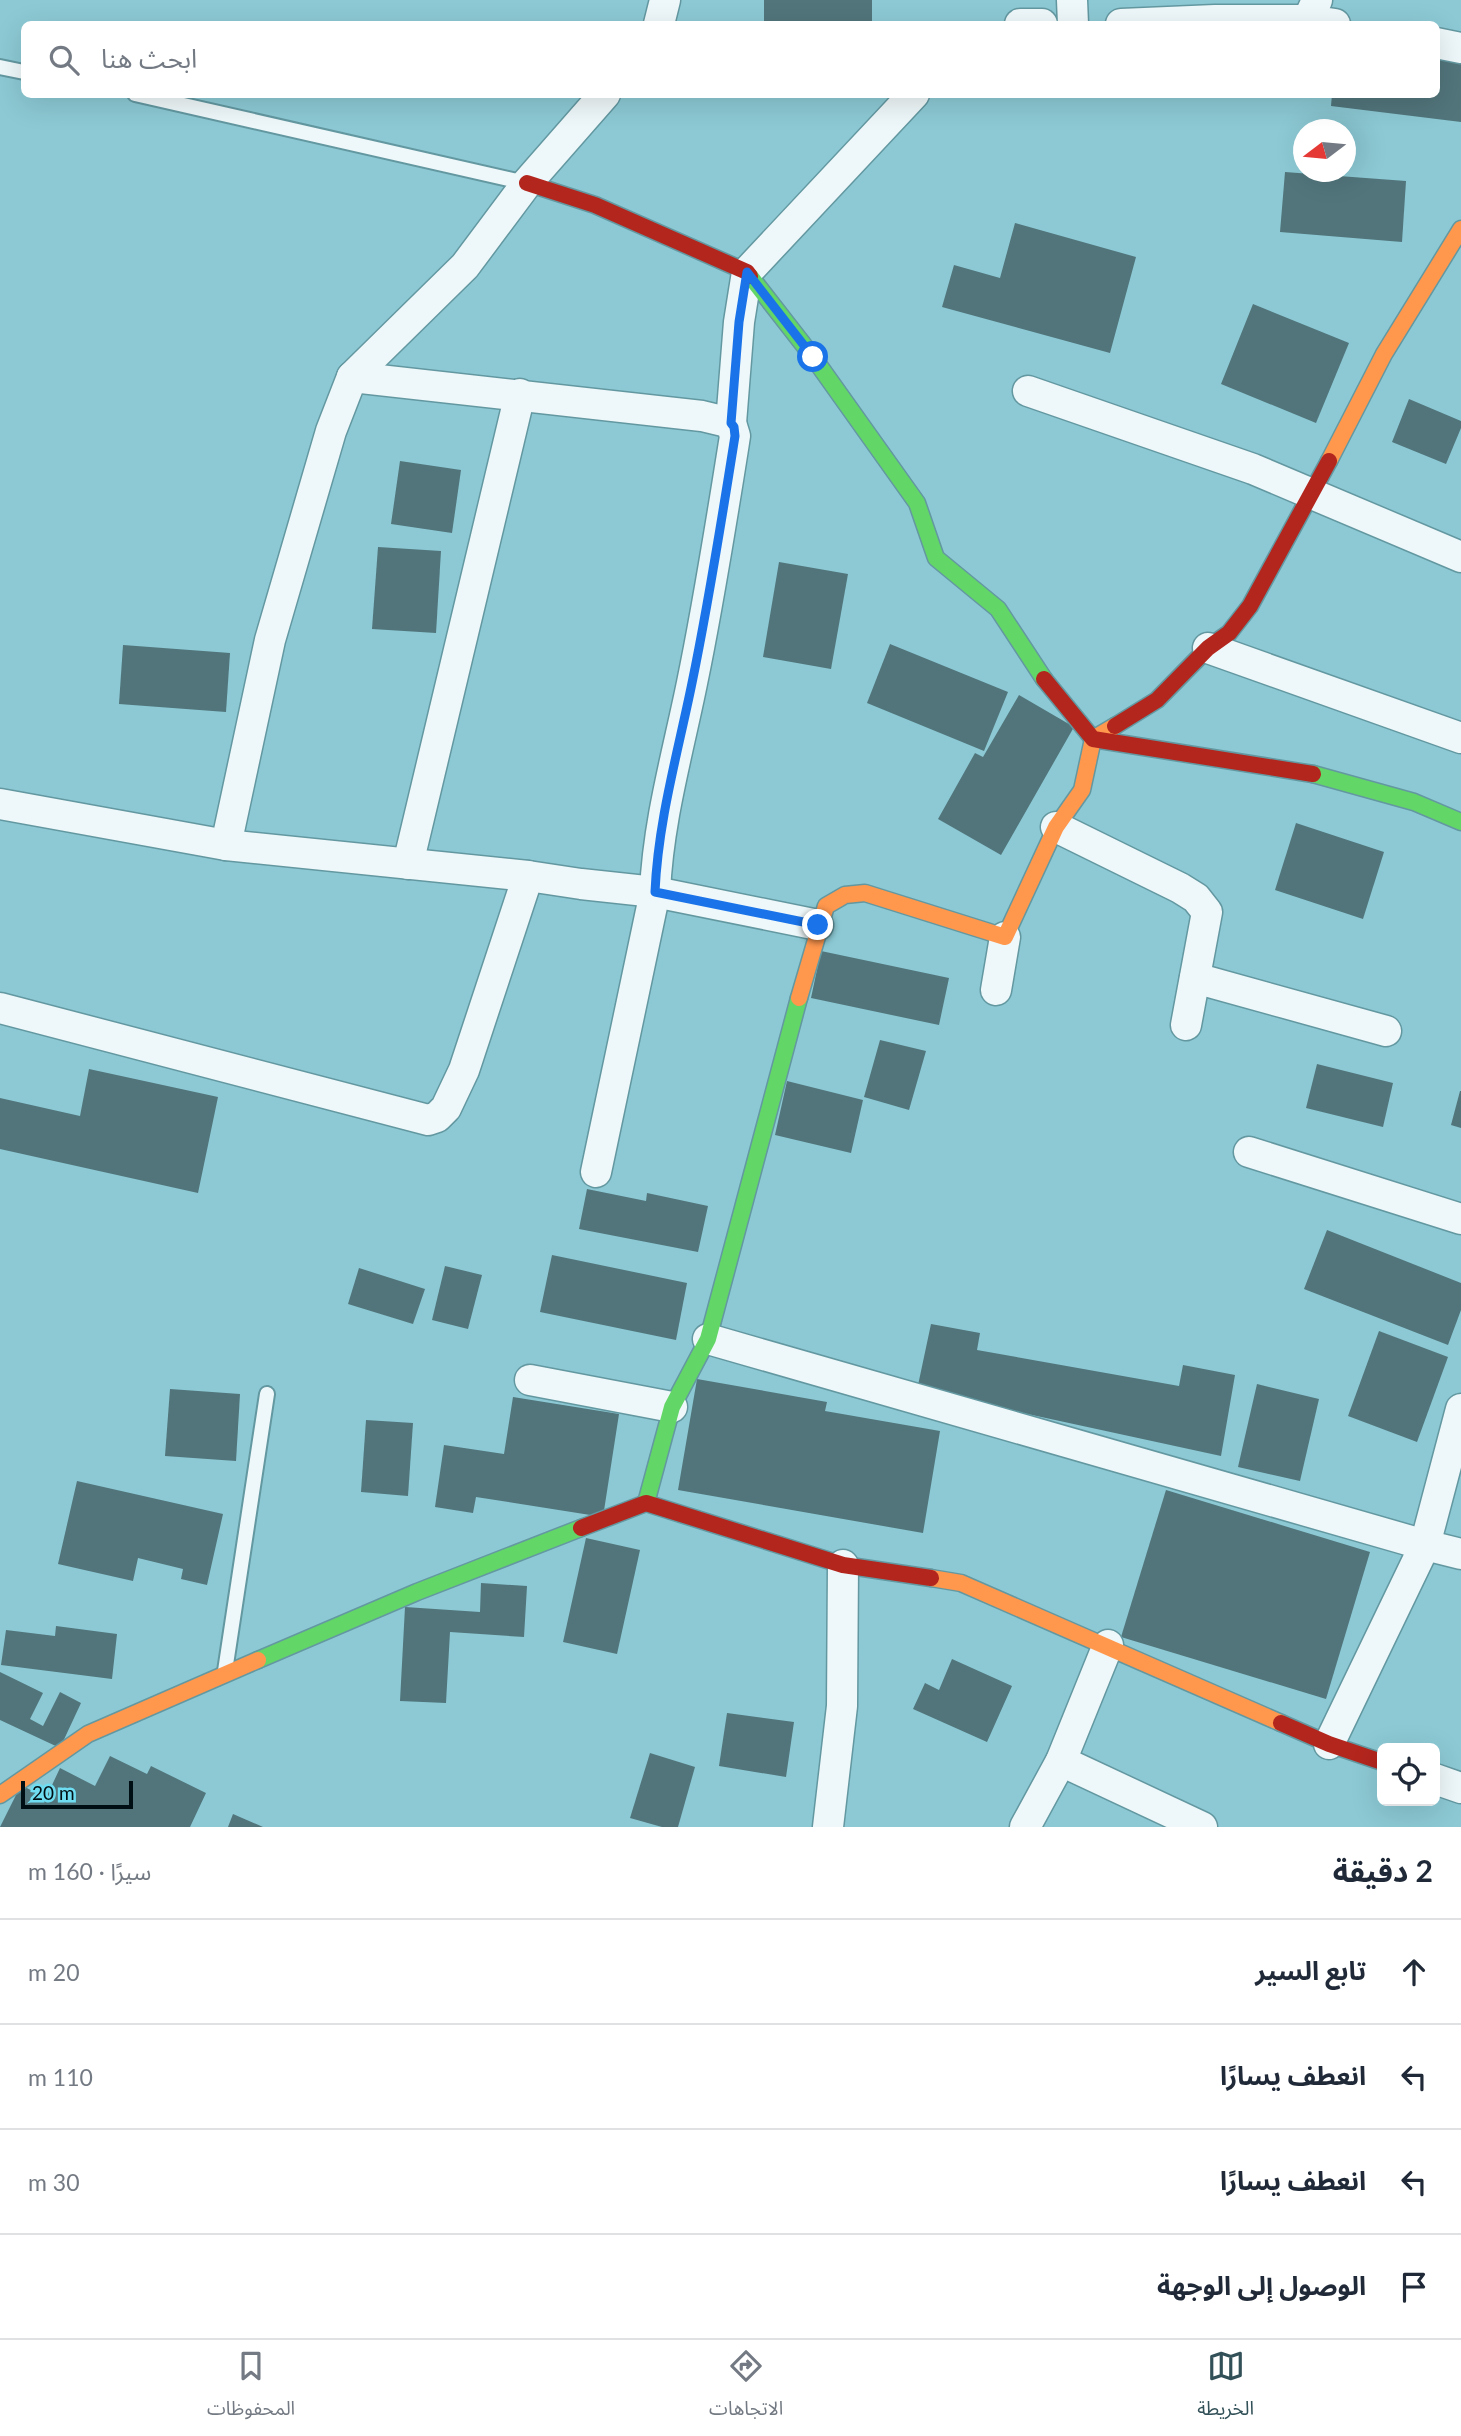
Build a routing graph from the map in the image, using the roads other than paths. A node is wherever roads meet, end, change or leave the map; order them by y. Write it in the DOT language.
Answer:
graph roads {
  1 [pos="665,0"];
  2 [pos="1072,0"];
  3 [pos="1320,15"];
  4 [pos="660,21"];
  5 [pos="1073,21"];
  6 [pos="1192,21"];
  7 [pos="1440,44"];
  8 [pos="1461,48"];
  9 [pos="0,67"];
  10 [pos="21,71"];
  11 [pos="153,98"];
  12 [pos="601,98"];
  13 [pos="910,98"];
  14 [pos="527,183"];
  15 [pos="1461,229"];
  16 [pos="747,272"];
  17 [pos="352,377"];
  18 [pos="1028,391"];
  19 [pos="520,394"];
  20 [pos="731,423"];
  21 [pos="1312,494"];
  22 [pos="1461,557"];
  23 [pos="1208,648"];
  24 [pos="1461,738"];
  25 [pos="1093,739"];
  26 [pos="2,811"];
  27 [pos="1461,822"];
  28 [pos="1056,827"];
  29 [pos="226,845"];
  30 [pos="408,864"];
  31 [pos="528,876"];
  32 [pos="655,892"];
  33 [pos="818,925"];
  34 [pos="1005,937"];
  35 [pos="1195,978"];
  36 [pos="996,990"];
  37 [pos="0,1008"];
  38 [pos="1186,1025"];
  39 [pos="1386,1031"];
  40 [pos="1249,1152"];
  41 [pos="596,1172"];
  42 [pos="1461,1219"];
  43 [pos="708,1339"];
  44 [pos="530,1380"];
  45 [pos="268,1394"];
  46 [pos="672,1407"];
  47 [pos="1461,1409"];
  48 [pos="646,1503"];
  49 [pos="1425,1545"];
  50 [pos="1461,1554"];
  51 [pos="843,1565"];
  52 [pos="1108,1645"];
  53 [pos="224,1676"];
  54 [pos="1329,1744"];
  55 [pos="1061,1760"];
  56 [pos="1377,1760"];
  57 [pos="1440,1781"];
  58 [pos="1461,1787"];
  59 [pos="0,1794"];
  60 [pos="828,1827"];
  61 [pos="1025,1827"];
  62 [pos="1202,1827"];
  1 -- 4 [label="street"];
  2 -- 5 [label="street"];
  3 -- 6 [label="street"];
  7 -- 8 [label="street"];
  9 -- 10 [label="lane"];
  11 -- 14 [label="lane"];
  12 -- 14 [label="street"];
  13 -- 16 [label="street"];
  14 -- 16 [label="street"];
  14 -- 17 [label="street"];
  15 -- 21 [label="street"];
  16 -- 20 [label="street"];
  16 -- 25 [label="street"];
  17 -- 19 [label="street"];
  17 -- 29 [label="street"];
  18 -- 21 [label="street"];
  19 -- 20 [label="street"];
  19 -- 30 [label="street"];
  20 -- 32 [label="street"];
  21 -- 22 [label="street"];
  21 -- 23 [label="street"];
  23 -- 24 [label="street"];
  23 -- 25 [label="street"];
  25 -- 27 [label="street"];
  25 -- 28 [label="street"];
  26 -- 29 [label="street"];
  28 -- 34 [label="street"];
  28 -- 35 [label="street"];
  29 -- 30 [label="street"];
  30 -- 31 [label="street"];
  31 -- 32 [label="street"];
  31 -- 37 [label="street"];
  32 -- 33 [label="street"];
  32 -- 41 [label="street"];
  33 -- 34 [label="street"];
  33 -- 43 [label="street"];
  34 -- 36 [label="street"];
  35 -- 38 [label="street"];
  35 -- 39 [label="street"];
  40 -- 42 [label="street"];
  43 -- 46 [label="street"];
  43 -- 49 [label="street"];
  44 -- 46 [label="street"];
  45 -- 53 [label="lane"];
  46 -- 48 [label="street"];
  47 -- 49 [label="street"];
  48 -- 51 [label="street"];
  48 -- 53 [label="street"];
  49 -- 50 [label="street"];
  49 -- 54 [label="street"];
  51 -- 52 [label="street"];
  51 -- 60 [label="street"];
  52 -- 54 [label="street"];
  52 -- 55 [label="street"];
  53 -- 59 [label="street"];
  54 -- 56 [label="street"];
  55 -- 61 [label="street"];
  55 -- 62 [label="street"];
  57 -- 58 [label="street"];
}
